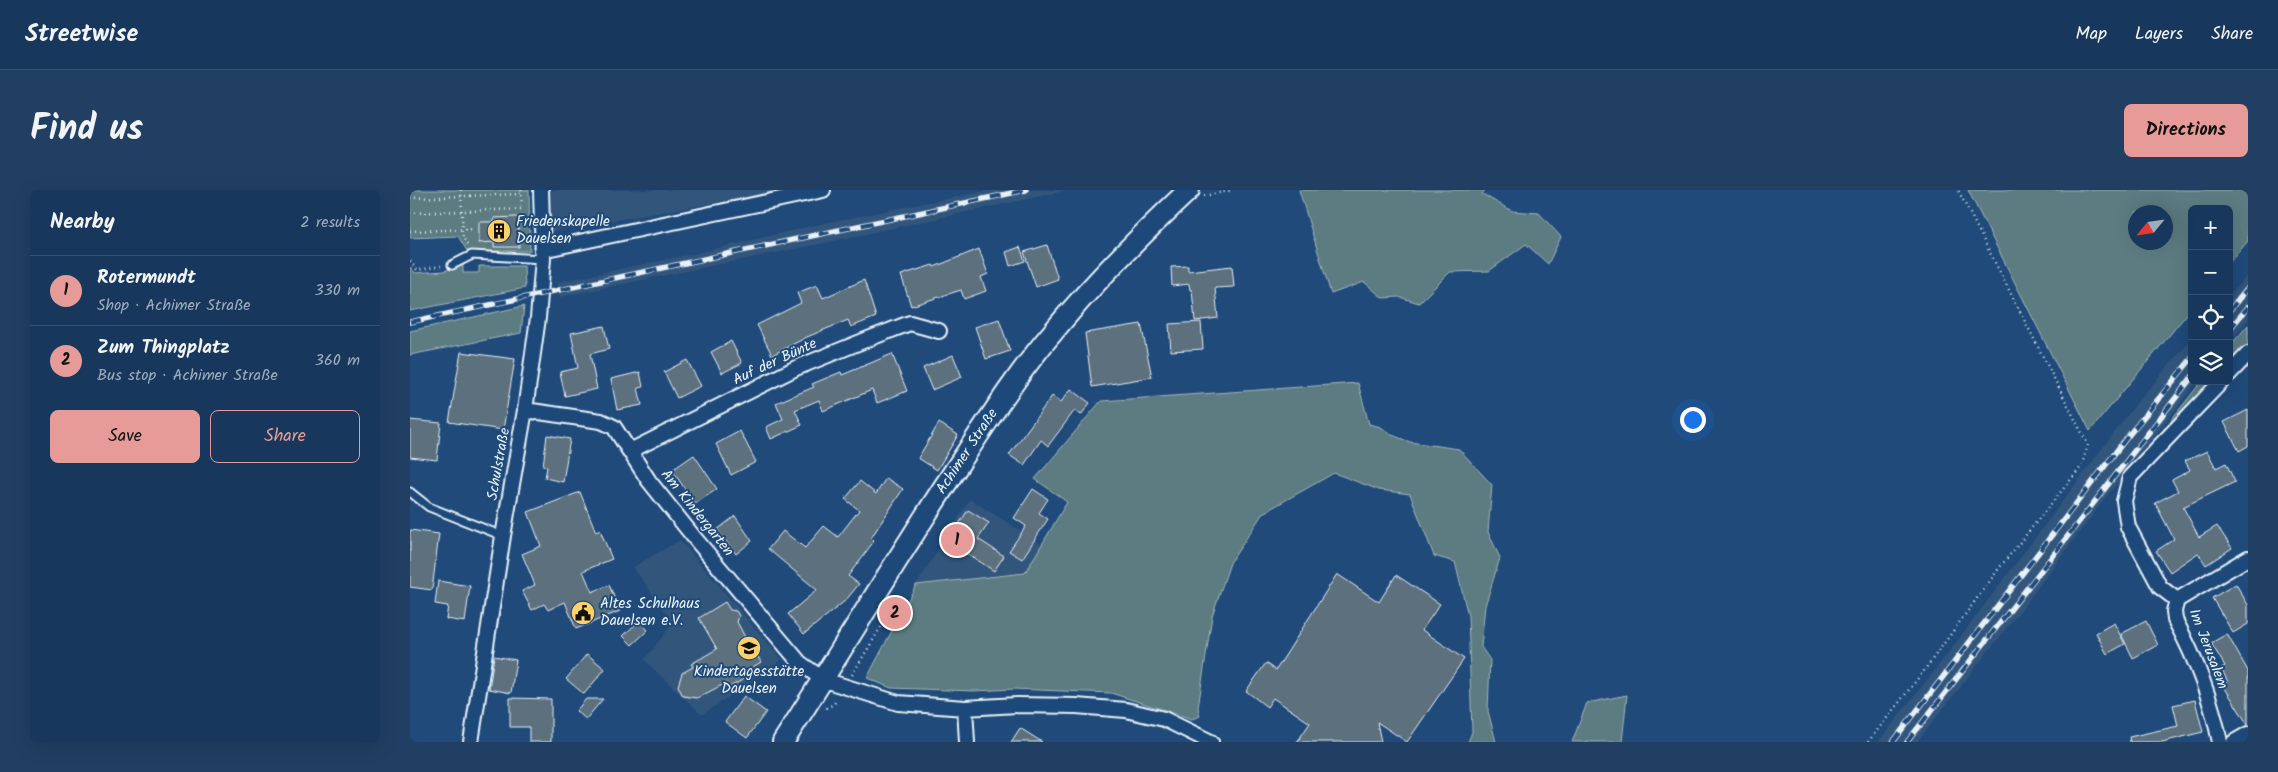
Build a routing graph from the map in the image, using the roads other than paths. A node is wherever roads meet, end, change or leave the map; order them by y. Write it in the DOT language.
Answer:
graph roads {
  1 [pos="541,190"];
  2 [pos="823,190"];
  3 [pos="1193,193"];
  4 [pos="542,254"];
  5 [pos="452,265"];
  6 [pos="940,331"];
  7 [pos="2248,354"];
  8 [pos="2233,370"];
  9 [pos="2218,385"];
  10 [pos="525,410"];
  11 [pos="630,452"];
  12 [pos="410,492"];
  13 [pos="503,536"];
  14 [pos="2248,558"];
  15 [pos="2177,600"];
  16 [pos="824,680"];
  17 [pos="965,708"];
  18 [pos="2248,734"];
  19 [pos="471,742"];
  20 [pos="783,742"];
  21 [pos="967,742"];
  22 [pos="1211,742"];
  23 [pos="2220,742"];
  24 [pos="2234,742"];
  1 -- 4 [label="street, Schulstraße"];
  2 -- 4 [label="street"];
  3 -- 16 [label="main road, Achimer Straße"];
  4 -- 5 [label="lane"];
  4 -- 10 [label="street, Schulstraße"];
  6 -- 11 [label="street, Auf der Bünte"];
  7 -- 8 [label="street"];
  9 -- 15 [label="street, Im Jerusalem"];
  10 -- 11 [label="street, Am Kindergarten"];
  10 -- 13 [label="street, Schulstraße"];
  11 -- 16 [label="street, Am Kindergarten"];
  12 -- 13 [label="lane"];
  13 -- 19 [label="street, Schulstraße"];
  14 -- 15 [label="street"];
  15 -- 23 [label="street, Im Jerusalem"];
  16 -- 17 [label="street, Am Kindergarten"];
  16 -- 20 [label="main road, Achimer Straße"];
  17 -- 21 [label="street"];
  17 -- 22 [label="street, Am Kindergarten"];
  18 -- 24 [label="street"];
}
